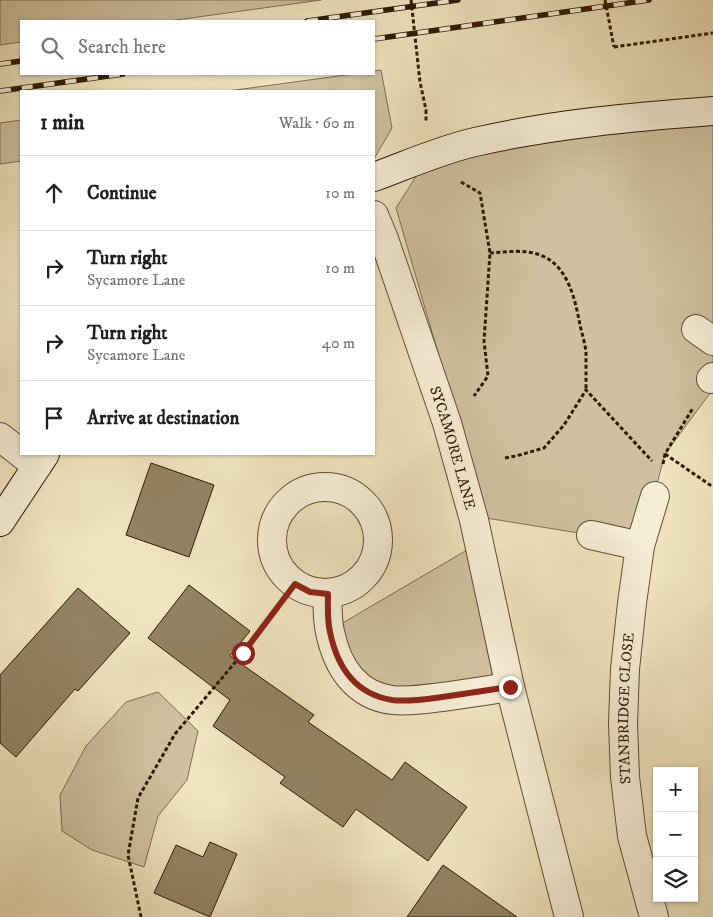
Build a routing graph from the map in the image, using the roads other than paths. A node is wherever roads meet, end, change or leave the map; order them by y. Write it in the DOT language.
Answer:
graph roads {
  1 [pos="713,112"];
  2 [pos="375,178"];
  3 [pos="375,217"];
  4 [pos="0,437"];
  5 [pos="20,448"];
  6 [pos="41,460"];
  7 [pos="658,484"];
  8 [pos="0,522"];
  9 [pos="591,535"];
  10 [pos="640,546"];
  11 [pos="328,594"];
  12 [pos="510,687"];
  13 [pos="569,917"];
  14 [pos="654,917"];
  1 -- 2 [label="street"];
  3 -- 12 [label="street, SYCAMORE LANE"];
  4 -- 5 [label="street"];
  6 -- 8 [label="street"];
  7 -- 10 [label="street, STANBRIDGE CLOSE"];
  9 -- 10 [label="street"];
  10 -- 14 [label="street, STANBRIDGE CLOSE"];
  11 -- 11 [label="street"];
  11 -- 12 [label="street"];
  12 -- 13 [label="street, SYCAMORE LANE"];
}
